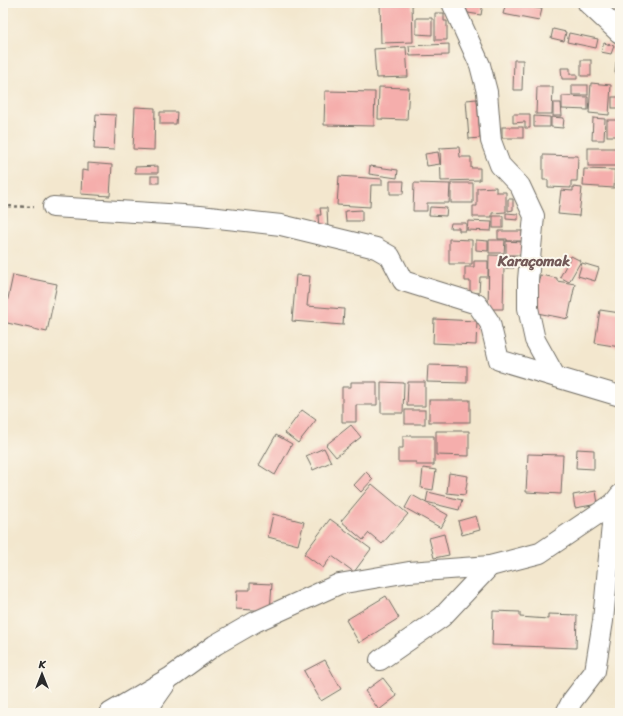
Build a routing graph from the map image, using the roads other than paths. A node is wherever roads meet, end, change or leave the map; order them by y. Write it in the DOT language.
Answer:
graph roads {
  1 [pos="452,3"];
  2 [pos="589,3"];
  3 [pos="620,32"];
  4 [pos="53,207"];
  5 [pos="555,376"];
  6 [pos="620,396"];
  7 [pos="617,499"];
  8 [pos="490,566"];
  9 [pos="380,660"];
  10 [pos="171,677"];
  11 [pos="110,713"];
  12 [pos="145,713"];
  13 [pos="566,713"];
  1 -- 5 [label="street"];
  2 -- 3 [label="street"];
  4 -- 5 [label="street"];
  5 -- 6 [label="street"];
  7 -- 8 [label="street"];
  7 -- 13 [label="street"];
  8 -- 9 [label="street"];
  8 -- 10 [label="street"];
  10 -- 11 [label="street"];
  10 -- 12 [label="street"];
}
